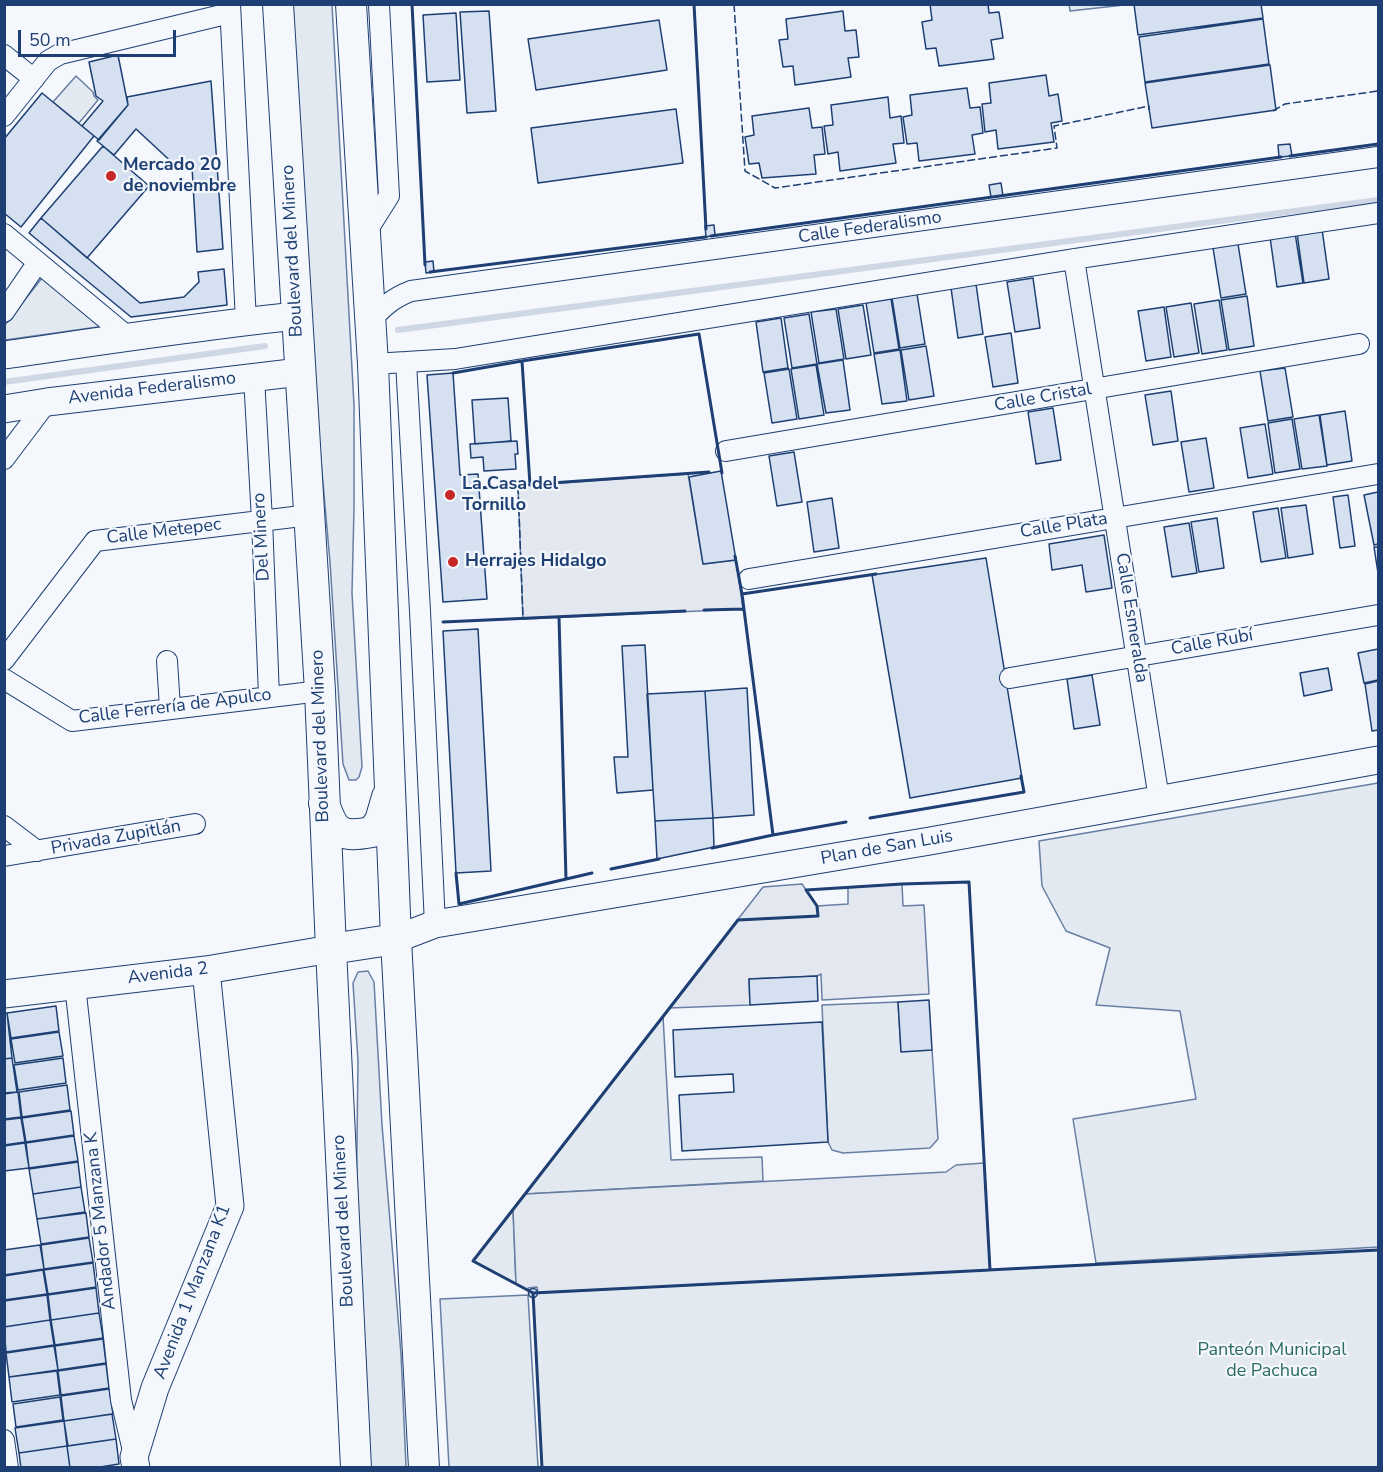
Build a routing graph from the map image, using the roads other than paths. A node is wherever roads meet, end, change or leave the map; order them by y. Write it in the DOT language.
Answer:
graph roads {
  1 [pos="278,4"];
  2 [pos="351,4"];
  3 [pos="379,4"];
  4 [pos="230,9"];
  5 [pos="4,56"];
  6 [pos="34,79"];
  7 [pos="4,116"];
  8 [pos="1378,158"];
  9 [pos="1378,213"];
  10 [pos="4,234"];
  11 [pos="365,234"];
  12 [pos="1074,259"];
  13 [pos="38,262"];
  14 [pos="4,312"];
  15 [pos="297,316"];
  16 [pos="370,320"];
  17 [pos="246,321"];
  18 [pos="128,337"];
  19 [pos="1359,344"];
  20 [pos="4,355"];
  21 [pos="406,362"];
  22 [pos="373,364"];
  23 [pos="300,372"];
  24 [pos="254,377"];
  25 [pos="1094,389"];
  26 [pos="47,402"];
  27 [pos="4,409"];
  28 [pos="726,451"];
  29 [pos="4,459"];
  30 [pos="1378,474"];
  31 [pos="310,515"];
  32 [pos="1115,518"];
  33 [pos="262,520"];
  34 [pos="749,579"];
  35 [pos="1378,615"];
  36 [pos="1137,656"];
  37 [pos="4,660"];
  38 [pos="167,662"];
  39 [pos="1010,678"];
  40 [pos="4,679"];
  41 [pos="320,691"];
  42 [pos="269,696"];
  43 [pos="170,708"];
  44 [pos="1378,760"];
  45 [pos="390,780"];
  46 [pos="1159,799"];
  47 [pos="324,803"];
  48 [pos="195,824"];
  49 [pos="4,826"];
  50 [pos="37,851"];
  51 [pos="4,855"];
  52 [pos="435,924"];
  53 [pos="396,939"];
  54 [pos="331,949"];
  55 [pos="206,970"];
  56 [pos="75,985"];
  57 [pos="4,994"];
  58 [pos="4,1440"];
  59 [pos="135,1462"];
  60 [pos="8,1467"];
  61 [pos="356,1467"];
  62 [pos="424,1467"];
  1 -- 15 [label="main road, Boulevard del Minero"];
  2 -- 11 [label="main road"];
  3 -- 11 [label="street"];
  4 -- 6 [label="street"];
  4 -- 17 [label="street"];
  5 -- 6 [label="street"];
  6 -- 7 [label="street"];
  8 -- 16 [label="street, Calle Federalismo"];
  9 -- 12 [label="street"];
  10 -- 13 [label="street"];
  11 -- 16 [label="main road"];
  12 -- 21 [label="street"];
  12 -- 25 [label="street, Calle Esmeralda"];
  13 -- 14 [label="street"];
  13 -- 18 [label="street"];
  15 -- 17 [label="street"];
  15 -- 23 [label="main road, Boulevard del Minero"];
  16 -- 22 [label="main road"];
  17 -- 18 [label="street"];
  18 -- 20 [label="street"];
  19 -- 25 [label="street, Calle Cristal"];
  21 -- 22 [label="street"];
  21 -- 52 [label="street"];
  22 -- 45 [label="main road"];
  23 -- 24 [label="street, Avenida Federalismo"];
  23 -- 31 [label="main road, Boulevard del Minero"];
  24 -- 26 [label="street, Avenida Federalismo"];
  24 -- 33 [label="street, Del Minero"];
  25 -- 28 [label="street, Calle Cristal"];
  25 -- 32 [label="street, Calle Esmeralda"];
  26 -- 27 [label="street, Avenida Federalismo"];
  26 -- 29 [label="street"];
  30 -- 32 [label="street, Calle Plata"];
  31 -- 33 [label="street, Calle Metepec"];
  31 -- 41 [label="main road, Boulevard del Minero"];
  32 -- 34 [label="street, Calle Plata"];
  32 -- 36 [label="street, Calle Esmeralda"];
  33 -- 37 [label="street, Calle Metepec"];
  33 -- 42 [label="street, Del Minero"];
  35 -- 36 [label="street, Calle Rubí"];
  36 -- 39 [label="street, Calle Rubí"];
  36 -- 46 [label="street, Calle Esmeralda"];
  38 -- 43 [label="street"];
  40 -- 43 [label="street, Calle Ferrería de Apulco"];
  41 -- 42 [label="street, Calle Ferrería de Apulco"];
  41 -- 47 [label="main road, Boulevard del Minero"];
  42 -- 43 [label="street, Calle Ferrería de Apulco"];
  44 -- 46 [label="street, Plan de San Luis"];
  45 -- 47 [label="main road"];
  45 -- 53 [label="main road"];
  46 -- 52 [label="street, Plan de San Luis"];
  47 -- 54 [label="main road, Boulevard del Minero"];
  48 -- 50 [label="street, Privada Zupitlán"];
  49 -- 50 [label="street"];
  50 -- 51 [label="street, Privada Zupitlán"];
  52 -- 53 [label="street, Plan de San Luis"];
  53 -- 54 [label="main road"];
  53 -- 62 [label="main road"];
  54 -- 55 [label="street, Avenida 2"];
  54 -- 61 [label="main road, Boulevard del Minero"];
  55 -- 56 [label="street, Avenida 2"];
  55 -- 59 [label="street, Avenida 1 Manzana K1"];
  56 -- 57 [label="street, Avenida 2"];
  56 -- 59 [label="street, Andador 5 Manzana K"];
  58 -- 60 [label="street"];
}
